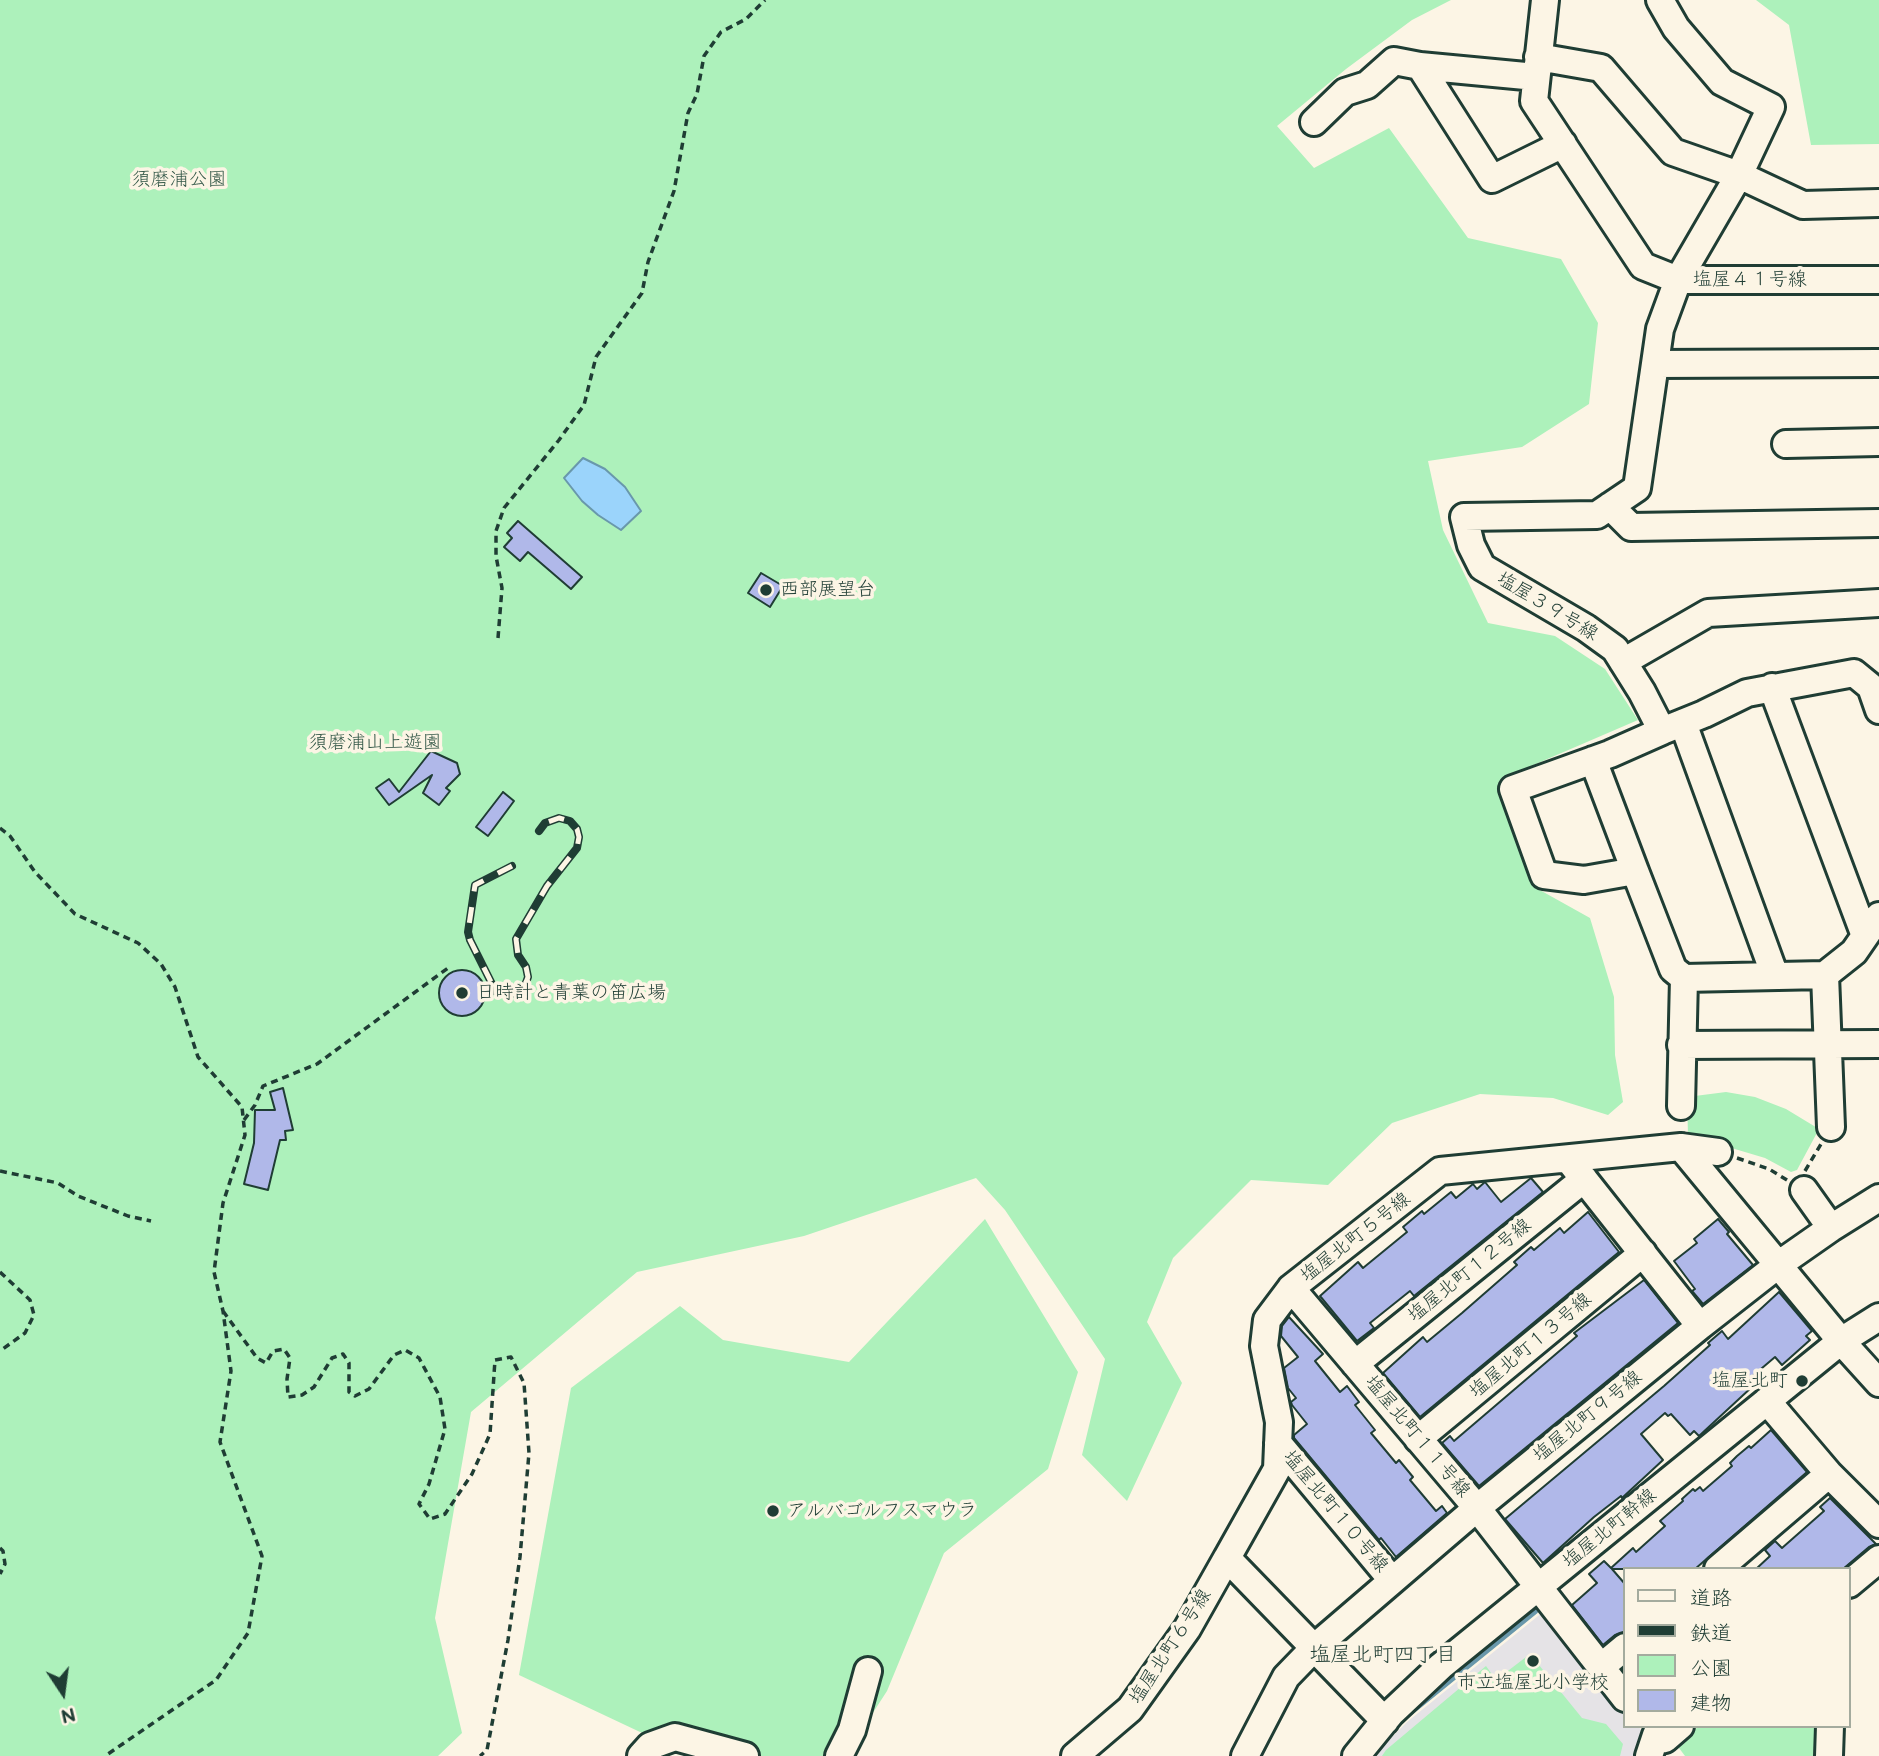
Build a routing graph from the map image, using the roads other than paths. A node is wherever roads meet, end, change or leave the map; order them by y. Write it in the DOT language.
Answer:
graph roads {
  1 [pos="1545,0"];
  2 [pos="1660,0"];
  3 [pos="1420,66"];
  4 [pos="1537,67"];
  5 [pos="1314,122"];
  6 [pos="1563,144"];
  7 [pos="1739,175"];
  8 [pos="1879,203"];
  9 [pos="1678,280"];
  10 [pos="1879,280"];
  11 [pos="1879,363"];
  12 [pos="1655,364"];
  13 [pos="1879,442"];
  14 [pos="1786,444"];
  15 [pos="1610,506"];
  16 [pos="1879,523"];
  17 [pos="1879,603"];
  18 [pos="1623,662"];
  19 [pos="1772,687"];
  20 [pos="1876,693"];
  21 [pos="1672,727"];
  22 [pos="1593,761"];
  23 [pos="1635,871"];
  24 [pos="1872,926"];
  25 [pos="1825,975"];
  26 [pos="1775,976"];
  27 [pos="1684,978"];
  28 [pos="1879,1044"];
  29 [pos="1681,1045"];
  30 [pos="1828,1045"];
  31 [pos="1681,1106"];
  32 [pos="1831,1127"];
  33 [pos="1681,1147"];
  34 [pos="1718,1152"];
  35 [pos="1576,1169"];
  36 [pos="1800,1188"];
  37 [pos="1879,1199"];
  38 [pos="1831,1228"];
  39 [pos="1643,1253"];
  40 [pos="1778,1265"];
  41 [pos="1292,1288"];
  42 [pos="1879,1317"];
  43 [pos="1700,1326"];
  44 [pos="1841,1342"];
  45 [pos="1355,1364"];
  46 [pos="1879,1382"];
  47 [pos="1767,1402"];
  48 [pos="1418,1439"];
  49 [pos="1278,1443"];
  50 [pos="1829,1474"];
  51 [pos="1477,1508"];
  52 [pos="1879,1524"];
  53 [pos="1227,1558"];
  54 [pos="1879,1559"];
  55 [pos="1720,1567"];
  56 [pos="1392,1580"];
  57 [pos="1851,1582"];
  58 [pos="1538,1588"];
  59 [pos="1315,1647"];
  60 [pos="1624,1648"];
  61 [pos="1601,1668"];
  62 [pos="868,1671"];
  63 [pos="1624,1697"];
  64 [pos="1385,1721"];
  65 [pos="1830,1728"];
  66 [pos="641,1756"];
  67 [pos="745,1756"];
  68 [pos="838,1756"];
  69 [pos="1075,1756"];
  70 [pos="1245,1756"];
  71 [pos="1356,1756"];
  72 [pos="1829,1756"];
  1 -- 4 [label="street, 塩屋４１号線"];
  2 -- 7 [label="street"];
  3 -- 4 [label="street"];
  3 -- 5 [label="street"];
  3 -- 6 [label="street"];
  4 -- 6 [label="street, 塩屋４１号線"];
  4 -- 7 [label="street"];
  6 -- 9 [label="street, 塩屋４１号線"];
  7 -- 8 [label="street"];
  7 -- 9 [label="street"];
  9 -- 10 [label="street, 塩屋４１号線"];
  9 -- 12 [label="street"];
  11 -- 12 [label="street"];
  12 -- 15 [label="street"];
  13 -- 14 [label="street"];
  15 -- 16 [label="street"];
  15 -- 18 [label="street, 塩屋３９号線"];
  17 -- 18 [label="street"];
  18 -- 21 [label="street, 塩屋３９号線"];
  19 -- 20 [label="street"];
  19 -- 21 [label="street"];
  19 -- 24 [label="street"];
  21 -- 22 [label="street"];
  21 -- 26 [label="street, 塩屋３９号線"];
  22 -- 23 [label="street"];
  22 -- 23 [label="street"];
  23 -- 27 [label="street"];
  24 -- 25 [label="street"];
  25 -- 26 [label="street"];
  25 -- 30 [label="street"];
  26 -- 27 [label="street"];
  27 -- 29 [label="street"];
  28 -- 30 [label="street"];
  29 -- 30 [label="street"];
  29 -- 31 [label="street"];
  30 -- 32 [label="street"];
  33 -- 34 [label="street, 塩屋北町５号線"];
  33 -- 35 [label="street, 塩屋北町５号線"];
  33 -- 40 [label="street"];
  35 -- 39 [label="street"];
  35 -- 41 [label="street, 塩屋北町５号線"];
  35 -- 45 [label="street, 塩屋北町１２号線"];
  36 -- 38 [label="street"];
  37 -- 38 [label="street, 塩屋北町９号線"];
  38 -- 40 [label="street, 塩屋北町９号線"];
  39 -- 43 [label="street"];
  39 -- 48 [label="street, 塩屋北町１３号線"];
  40 -- 43 [label="street, 塩屋北町９号線"];
  40 -- 44 [label="street"];
  41 -- 45 [label="street, 塩屋北町１１号線"];
  41 -- 49 [label="street, 塩屋北町５号線"];
  42 -- 44 [label="street, 塩屋北町幹線"];
  43 -- 51 [label="street, 塩屋北町９号線"];
  44 -- 46 [label="street"];
  44 -- 47 [label="street, 塩屋北町幹線"];
  45 -- 48 [label="street, 塩屋北町１１号線"];
  47 -- 50 [label="street"];
  47 -- 58 [label="street, 塩屋北町幹線"];
  48 -- 51 [label="street, 塩屋北町１１号線"];
  49 -- 53 [label="street, 塩屋北町５号線"];
  49 -- 56 [label="street, 塩屋北町１０号線"];
  50 -- 52 [label="street"];
  50 -- 55 [label="street"];
  51 -- 56 [label="street, 塩屋北町９号線"];
  51 -- 58 [label="street, 塩屋北町１１号線"];
  53 -- 59 [label="street"];
  53 -- 69 [label="street, 塩屋北町６号線"];
  54 -- 57 [label="street"];
  56 -- 59 [label="street, 塩屋北町９号線"];
  58 -- 61 [label="street, 塩屋北町１１号線"];
  58 -- 64 [label="street, 塩屋北町幹線"];
  59 -- 64 [label="street"];
  59 -- 70 [label="street"];
  60 -- 61 [label="street"];
  61 -- 63 [label="street, 塩屋北町１１号線"];
  62 -- 68 [label="street"];
  64 -- 71 [label="street, 塩屋北町幹線"];
  65 -- 72 [label="street"];
  66 -- 67 [label="street"];
}
